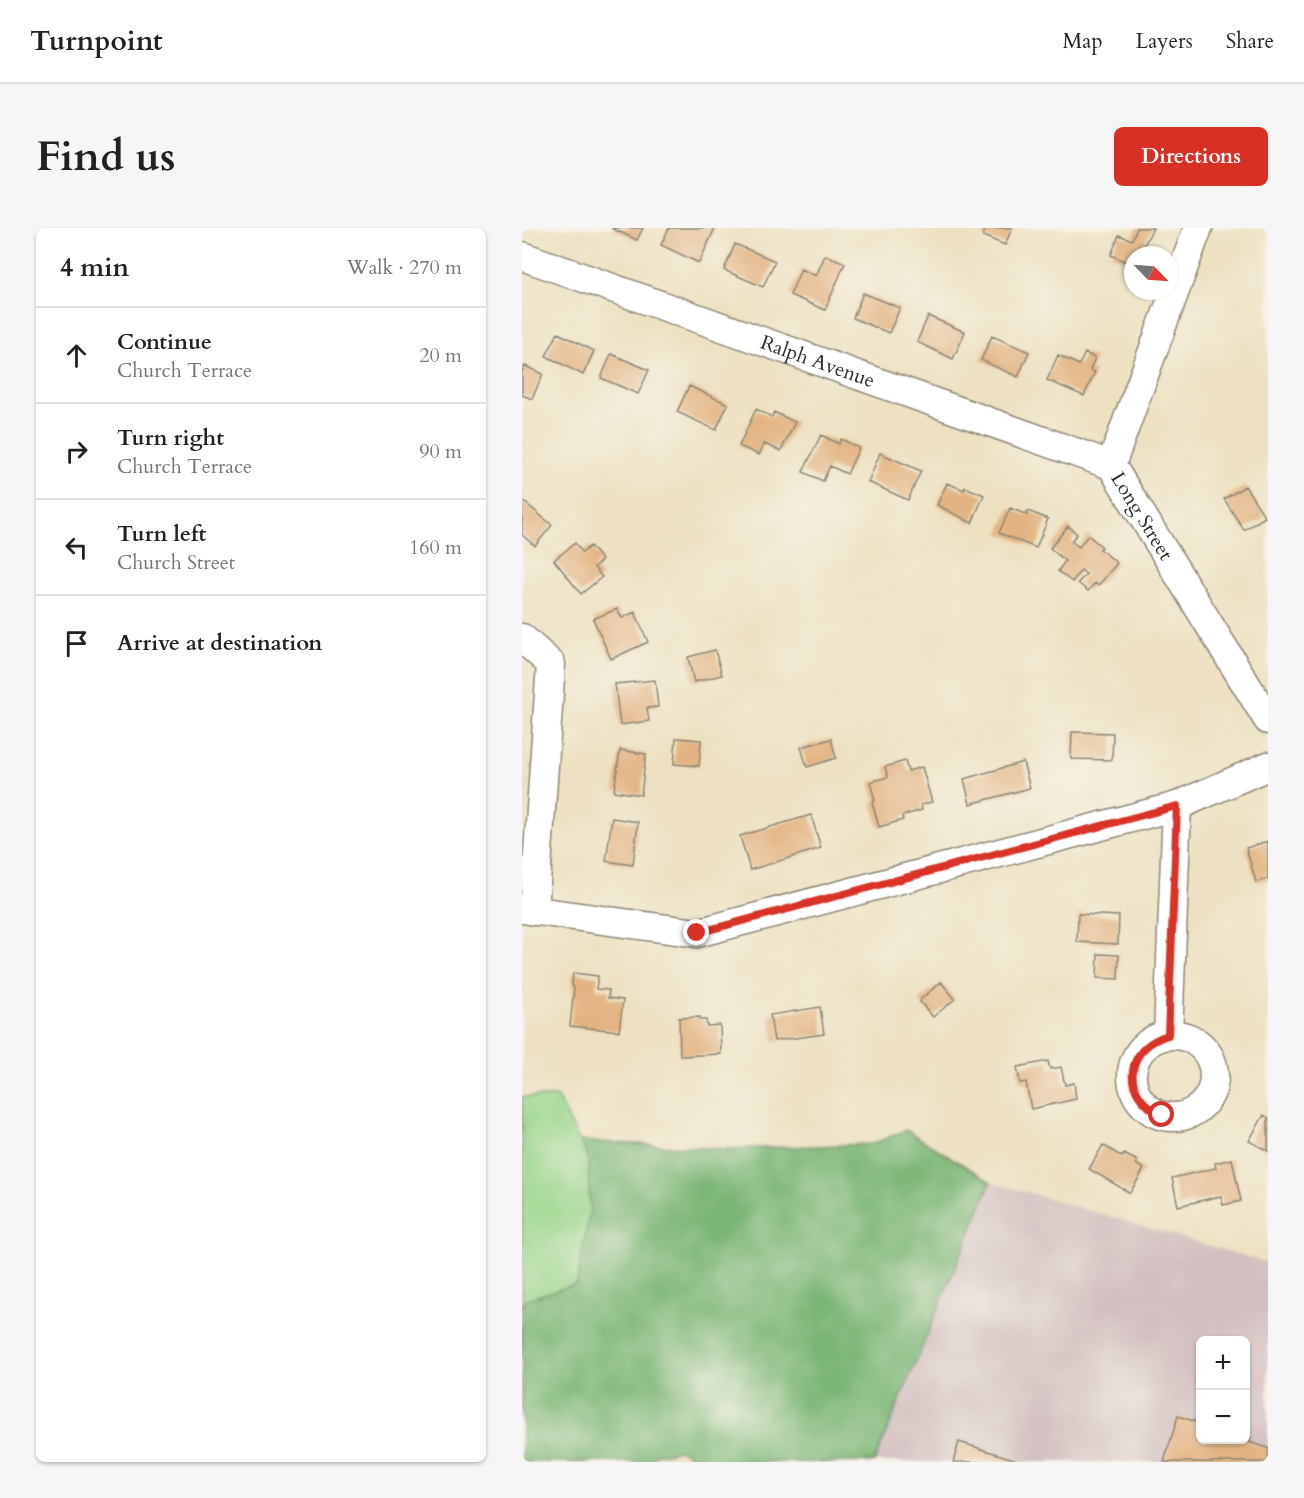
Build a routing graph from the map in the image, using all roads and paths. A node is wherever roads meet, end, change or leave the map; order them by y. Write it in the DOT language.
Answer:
graph roads {
  1 [pos="1198,228"];
  2 [pos="522,256"];
  3 [pos="1111,465"];
  4 [pos="522,638"];
  5 [pos="1268,720"];
  6 [pos="1268,766"];
  7 [pos="1177,806"];
  8 [pos="528,910"];
  9 [pos="1168,1035"];
  1 -- 3 [label="street, Long Street"];
  2 -- 3 [label="street, Ralph Avenue"];
  3 -- 5 [label="street, Long Street"];
  4 -- 8 [label="street"];
  6 -- 7 [label="street"];
  7 -- 8 [label="street"];
  7 -- 9 [label="street"];
}
